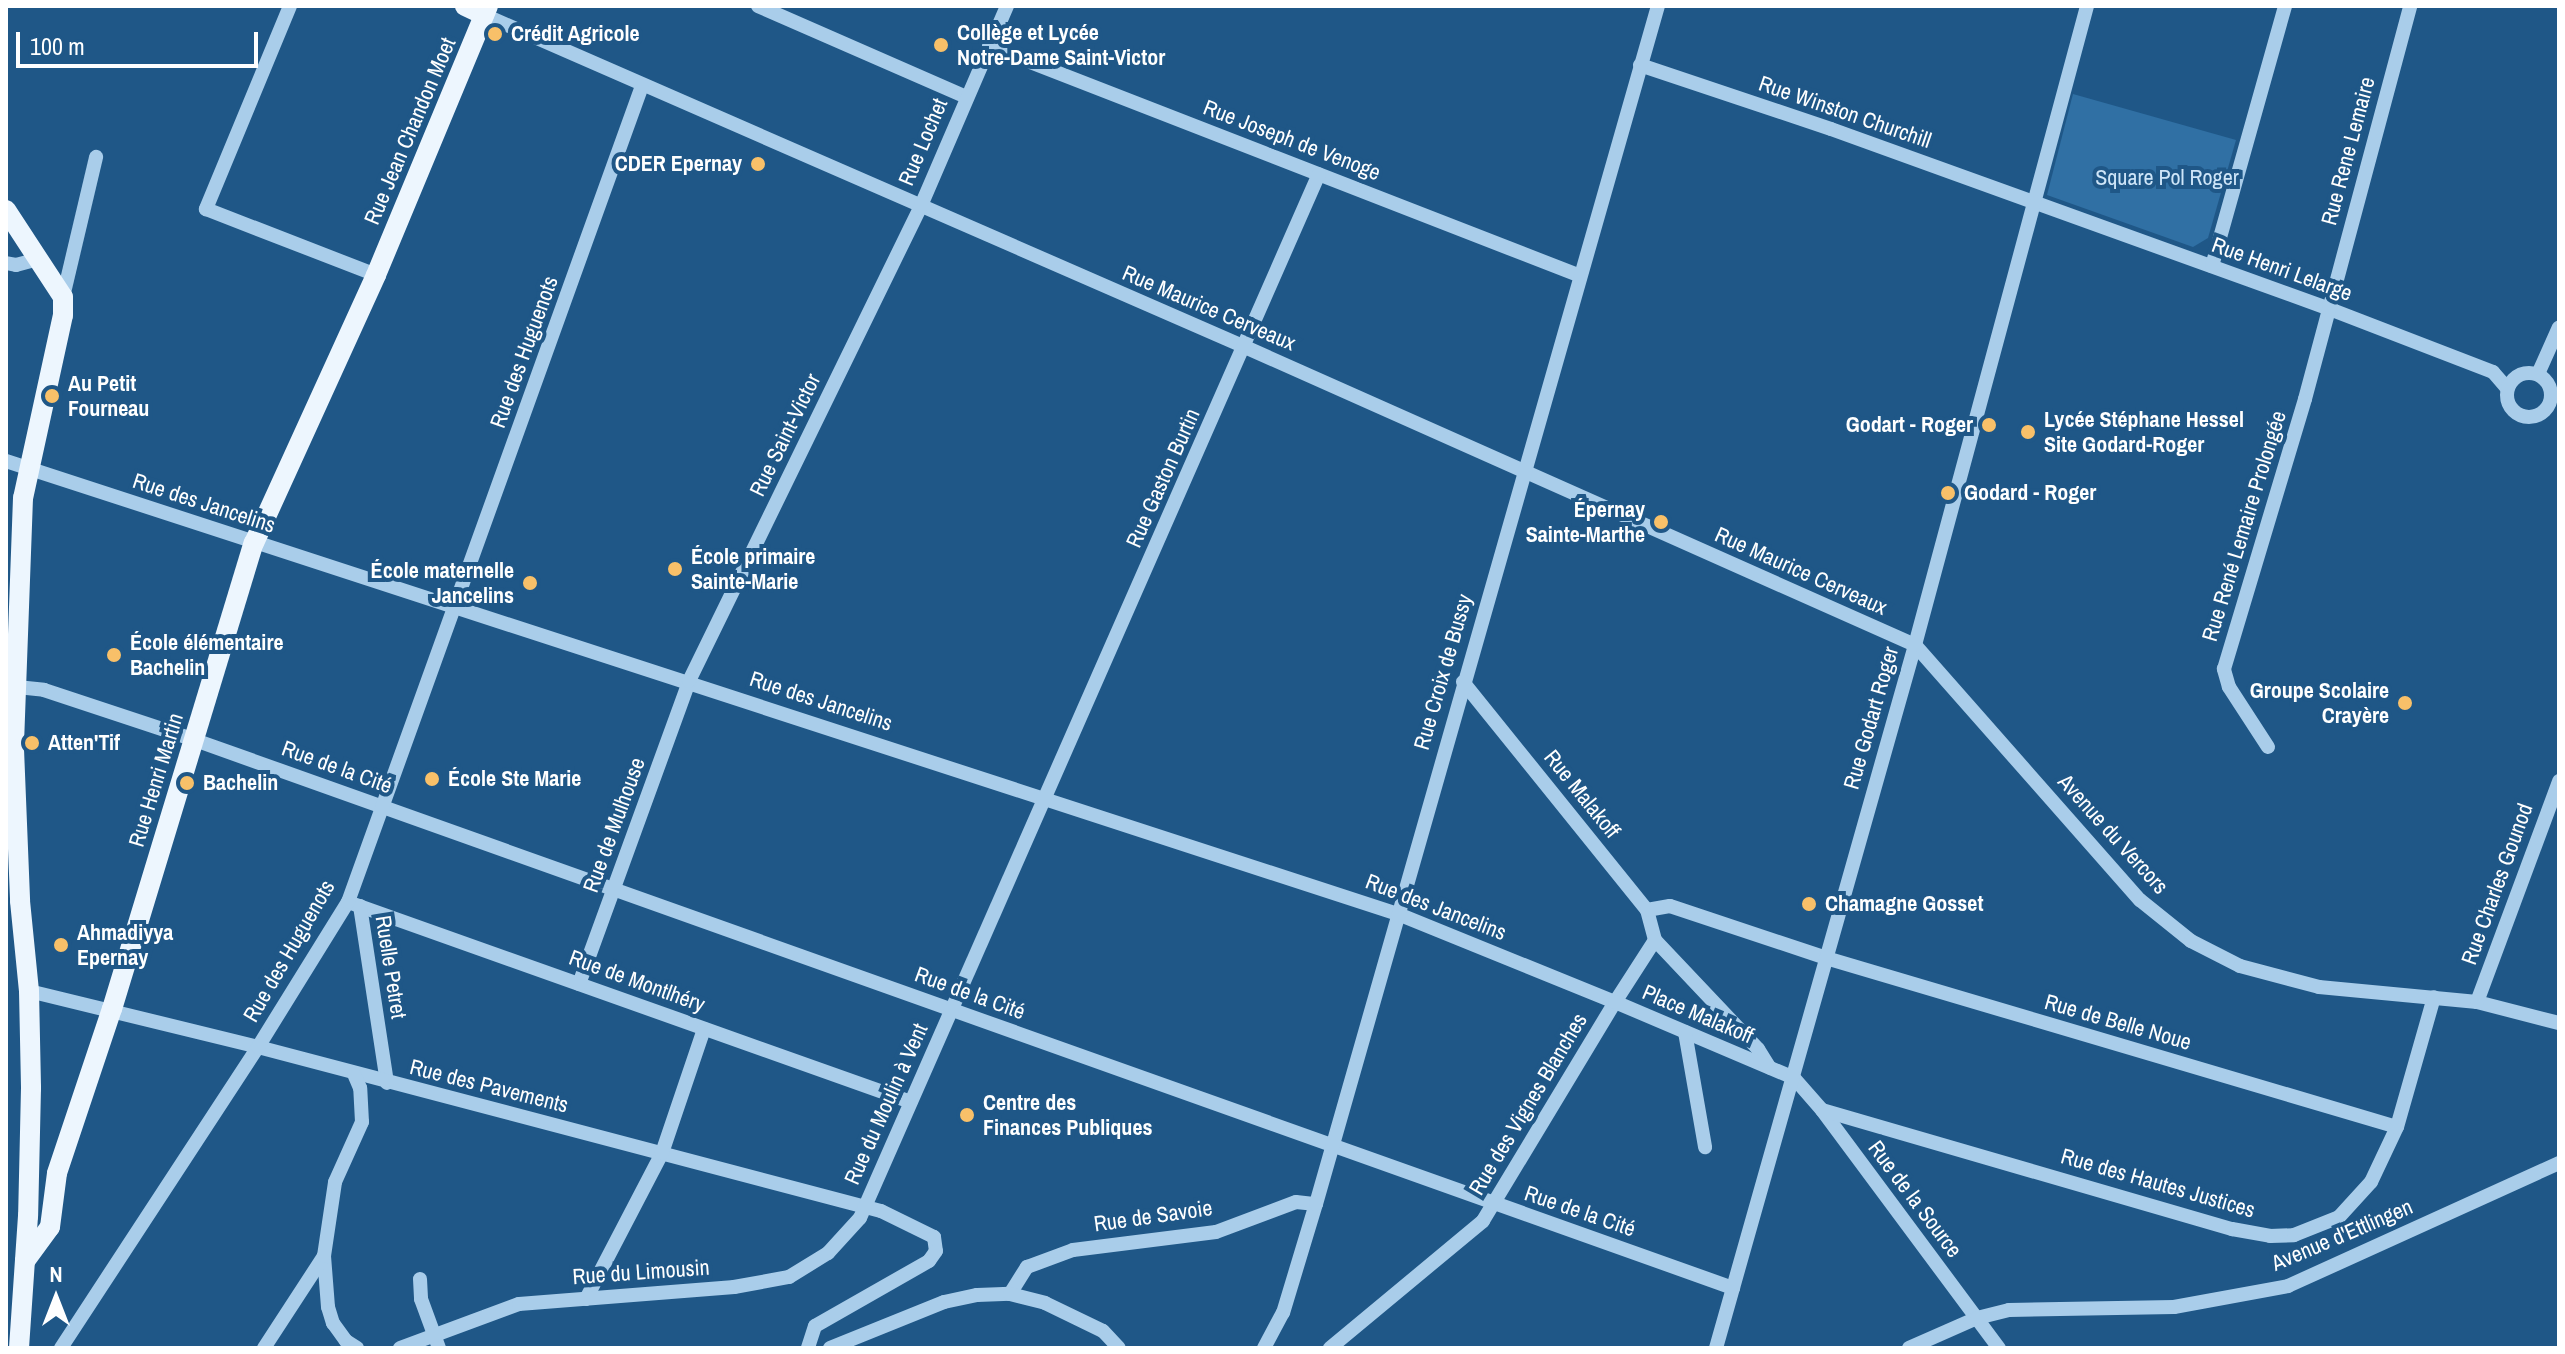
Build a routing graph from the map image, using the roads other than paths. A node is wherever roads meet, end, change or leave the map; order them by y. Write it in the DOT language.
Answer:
graph roads {
  1 [pos="290,6"];
  2 [pos="465,6"];
  3 [pos="758,6"];
  4 [pos="1007,6"];
  5 [pos="1658,6"];
  6 [pos="2087,6"];
  7 [pos="2285,6"];
  8 [pos="2410,6"];
  9 [pos="486,10"];
  10 [pos="989,46"];
  11 [pos="1640,65"];
  12 [pos="642,86"];
  13 [pos="966,97"];
  14 [pos="96,157"];
  15 [pos="1319,174"];
  16 [pos="2036,203"];
  17 [pos="920,208"];
  18 [pos="6,210"];
  19 [pos="38,259"];
  20 [pos="6,263"];
  21 [pos="2212,266"];
  22 [pos="376,275"];
  23 [pos="1578,275"];
  24 [pos="63,297"];
  25 [pos="2327,308"];
  26 [pos="2559,327"];
  27 [pos="1245,347"];
  28 [pos="2538,374"];
  29 [pos="2507,388"];
  30 [pos="2554,407"];
  31 [pos="6,461"];
  32 [pos="28,468"];
  33 [pos="1523,473"];
  34 [pos="254,543"];
  35 [pos="456,607"];
  36 [pos="1915,645"];
  37 [pos="689,681"];
  38 [pos="1463,682"];
  39 [pos="17,687"];
  40 [pos="192,739"];
  41 [pos="2268,747"];
  42 [pos="2559,781"];
  43 [pos="1044,798"];
  44 [pos="381,806"];
  45 [pos="614,889"];
  46 [pos="13,901"];
  47 [pos="354,904"];
  48 [pos="1647,910"];
  49 [pos="1398,914"];
  50 [pos="1655,940"];
  51 [pos="1826,958"];
  52 [pos="579,984"];
  53 [pos="29,991"];
  54 [pos="2434,997"];
  55 [pos="1615,1002"];
  56 [pos="2477,1002"];
  57 [pos="112,1009"];
  58 [pos="952,1009"];
  59 [pos="2559,1023"];
  60 [pos="704,1029"];
  61 [pos="1685,1032"];
  62 [pos="258,1047"];
  63 [pos="1770,1068"];
  64 [pos="354,1074"];
  65 [pos="1794,1078"];
  66 [pos="387,1083"];
  67 [pos="911,1102"];
  68 [pos="1822,1110"];
  69 [pos="2397,1127"];
  70 [pos="1331,1146"];
  71 [pos="1705,1147"];
  72 [pos="662,1153"];
  73 [pos="2555,1165"];
  74 [pos="1316,1204"];
  75 [pos="1494,1204"];
  76 [pos="865,1209"];
  77 [pos="324,1256"];
  78 [pos="25,1261"];
  79 [pos="420,1279"];
  80 [pos="1733,1288"];
  81 [pos="1010,1294"];
  82 [pos="586,1299"];
  83 [pos="1977,1318"];
  84 [pos="437,1342"];
  85 [pos="19,1348"];
  86 [pos="61,1348"];
  87 [pos="264,1348"];
  88 [pos="357,1348"];
  89 [pos="400,1348"];
  90 [pos="808,1348"];
  91 [pos="830,1348"];
  92 [pos="1119,1348"];
  93 [pos="1264,1348"];
  94 [pos="1330,1348"];
  95 [pos="1716,1348"];
  96 [pos="1909,1348"];
  97 [pos="1999,1348"];
  1 -- 22 [label="street"];
  2 -- 9 [label="main road"];
  3 -- 13 [label="street"];
  4 -- 10 [label="street, Rue Lochet"];
  5 -- 11 [label="street, Rue Croix de Bussy"];
  6 -- 16 [label="street, Rue Godart Roger"];
  7 -- 21 [label="street"];
  8 -- 25 [label="street, Rue Rene Lemaire"];
  9 -- 12 [label="street, Rue Maurice Cerveaux"];
  9 -- 22 [label="main road, Rue Jean Chandon Moet"];
  10 -- 13 [label="street, Rue Lochet"];
  10 -- 15 [label="street, Rue Joseph de Venoge"];
  11 -- 16 [label="street, Rue Winston Churchill"];
  11 -- 23 [label="street, Rue Croix de Bussy"];
  12 -- 17 [label="street, Rue Maurice Cerveaux"];
  12 -- 35 [label="street, Rue des Huguenots"];
  13 -- 17 [label="street, Rue Lochet"];
  14 -- 24 [label="street"];
  15 -- 23 [label="street, Rue Joseph de Venoge"];
  15 -- 27 [label="street, Rue Gaston Burtin"];
  16 -- 21 [label="street, Rue Henri Lelarge"];
  16 -- 36 [label="street, Rue Godart Roger"];
  17 -- 27 [label="street, Rue Maurice Cerveaux"];
  17 -- 37 [label="street, Rue Saint-Victor"];
  18 -- 19 [label="main road"];
  19 -- 20 [label="street"];
  19 -- 24 [label="main road"];
  21 -- 25 [label="street, Rue Henri Lelarge"];
  22 -- 34 [label="main road, Rue Henri Martin"];
  23 -- 33 [label="street, Rue Croix de Bussy"];
  24 -- 32 [label="main road"];
  25 -- 29 [label="street, Rue Henri Lelarge"];
  25 -- 41 [label="street, Rue René Lemaire Prolongée"];
  26 -- 28 [label="street"];
  27 -- 33 [label="street, Rue Maurice Cerveaux"];
  27 -- 43 [label="street, Rue Gaston Burtin"];
  28 -- 29 [label="street"];
  28 -- 30 [label="street"];
  29 -- 30 [label="street"];
  31 -- 32 [label="street, Rue des Jancelins"];
  32 -- 34 [label="street, Rue des Jancelins"];
  32 -- 39 [label="main road"];
  33 -- 36 [label="street, Rue Maurice Cerveaux"];
  33 -- 38 [label="street, Rue Croix de Bussy"];
  34 -- 35 [label="street, Rue des Jancelins"];
  34 -- 40 [label="main road, Rue Henri Martin"];
  35 -- 37 [label="street, Rue des Jancelins"];
  35 -- 44 [label="street, Rue des Huguenots"];
  36 -- 51 [label="street, Rue Godart Roger"];
  36 -- 54 [label="street, Avenue du Vercors"];
  37 -- 43 [label="street, Rue des Jancelins"];
  37 -- 45 [label="street, Rue de Mulhouse"];
  38 -- 48 [label="street, Rue Malakoff"];
  38 -- 49 [label="street, Rue Croix de Bussy"];
  39 -- 40 [label="street, Rue de la Cité"];
  39 -- 46 [label="main road"];
  40 -- 44 [label="street, Rue de la Cité"];
  40 -- 57 [label="main road, Rue Henri Martin"];
  42 -- 56 [label="street, Rue Charles Gounod"];
  43 -- 49 [label="street, Rue des Jancelins"];
  43 -- 58 [label="street, Rue du Moulin à Vent"];
  44 -- 45 [label="street, Rue de la Cité"];
  44 -- 47 [label="street, Rue des Huguenots"];
  45 -- 52 [label="street, Rue de Mulhouse"];
  45 -- 58 [label="street, Rue de la Cité"];
  46 -- 53 [label="main road"];
  47 -- 52 [label="street, Rue de Montlhéry"];
  47 -- 62 [label="street, Rue des Huguenots"];
  47 -- 66 [label="street, Ruelle Petret"];
  48 -- 50 [label="street, Rue Malakoff"];
  48 -- 51 [label="street, Rue de Belle Noue"];
  49 -- 55 [label="street, Rue des Jancelins"];
  49 -- 70 [label="street, Rue Croix de Bussy"];
  50 -- 55 [label="street, Place Malakoff"];
  50 -- 63 [label="street, Place Malakoff"];
  51 -- 65 [label="street, Rue Godart Roger"];
  51 -- 69 [label="street, Rue de Belle Noue"];
  52 -- 60 [label="street, Rue de Montlhéry"];
  53 -- 57 [label="street, Rue des Pavements"];
  53 -- 78 [label="main road"];
  54 -- 56 [label="street, Avenue du Vercors"];
  54 -- 69 [label="street, Rue des Hautes Justices"];
  55 -- 61 [label="street, Place Malakoff"];
  55 -- 75 [label="street, Rue des Vignes Blanches"];
  56 -- 59 [label="street, Avenue du Vercors"];
  57 -- 62 [label="street, Rue des Pavements"];
  57 -- 78 [label="main road, Rue Henri Martin"];
  58 -- 67 [label="street, Rue du Moulin à Vent"];
  58 -- 70 [label="street, Rue de la Cité"];
  60 -- 67 [label="street, Rue de Montlhéry"];
  60 -- 72 [label="street"];
  61 -- 63 [label="street, Place Malakoff"];
  61 -- 71 [label="street"];
  62 -- 64 [label="street, Rue des Pavements"];
  62 -- 86 [label="street, Rue des Huguenots"];
  63 -- 65 [label="street, Place Malakoff"];
  64 -- 66 [label="street, Rue des Pavements"];
  64 -- 77 [label="street"];
  65 -- 68 [label="street, Rue de la Source"];
  65 -- 80 [label="street, Rue Godart Roger"];
  66 -- 72 [label="street, Rue des Pavements"];
  67 -- 76 [label="street, Rue du Moulin à Vent"];
  68 -- 69 [label="street, Rue des Hautes Justices"];
  68 -- 83 [label="street, Rue de la Source"];
  70 -- 74 [label="street, Rue Croix de Bussy"];
  70 -- 75 [label="street, Rue de la Cité"];
  72 -- 76 [label="street, Rue des Pavements"];
  72 -- 82 [label="street"];
  73 -- 83 [label="street, Avenue d'Ettlingen"];
  74 -- 81 [label="street, Rue de Savoie"];
  74 -- 93 [label="street, Rue Croix de Bussy"];
  75 -- 80 [label="street, Rue de la Cité"];
  75 -- 94 [label="street, Rue des Vignes Blanches"];
  76 -- 82 [label="street, Rue du Limousin"];
  76 -- 90 [label="street, Rue des Pavements"];
  77 -- 87 [label="street"];
  77 -- 88 [label="street"];
  78 -- 85 [label="main road"];
  79 -- 84 [label="street"];
  80 -- 95 [label="street, Rue Godart Roger"];
  81 -- 91 [label="street"];
  81 -- 92 [label="street"];
  82 -- 84 [label="street, Rue du Limousin"];
  83 -- 96 [label="street, Avenue d'Ettlingen"];
  83 -- 97 [label="street, Rue de la Source"];
  84 -- 89 [label="street, Rue du Limousin"];
}
